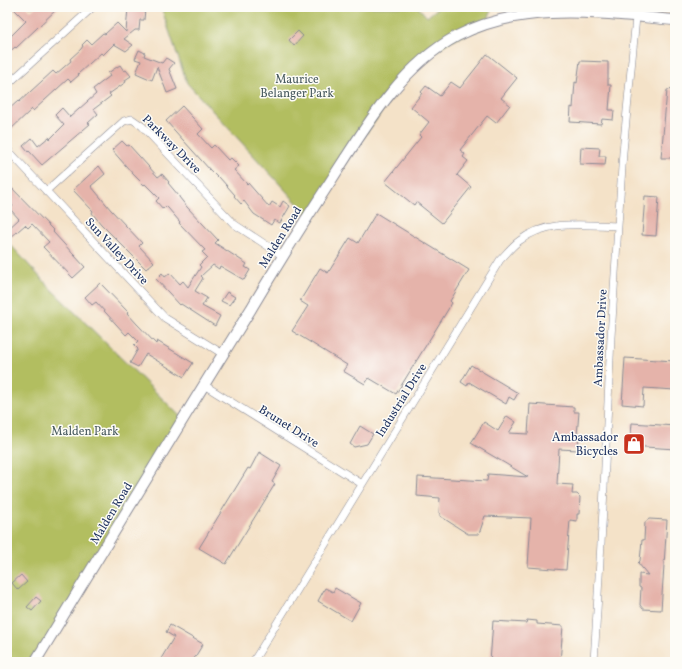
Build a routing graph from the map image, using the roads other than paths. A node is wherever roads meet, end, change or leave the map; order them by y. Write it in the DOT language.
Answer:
graph roads {
  1 [pos="93,7"];
  2 [pos="637,12"];
  3 [pos="675,20"];
  4 [pos="7,85"];
  5 [pos="7,149"];
  6 [pos="46,191"];
  7 [pos="618,226"];
  8 [pos="283,256"];
  9 [pos="223,354"];
  10 [pos="204,385"];
  11 [pos="362,484"];
  12 [pos="35,662"];
  13 [pos="253,662"];
  14 [pos="594,662"];
  1 -- 4 [label="street"];
  2 -- 3 [label="main road, Malden Road"];
  2 -- 7 [label="street, Ambassador Drive"];
  2 -- 8 [label="main road, Malden Road"];
  5 -- 6 [label="street, Sun Valley Drive"];
  6 -- 8 [label="street, Parkway Drive"];
  6 -- 9 [label="street, Sun Valley Drive"];
  7 -- 11 [label="street, Industrial Drive"];
  7 -- 14 [label="street, Ambassador Drive"];
  8 -- 9 [label="main road, Malden Road"];
  9 -- 10 [label="main road, Malden Road"];
  10 -- 11 [label="street, Brunet Drive"];
  10 -- 12 [label="main road, Malden Road"];
  11 -- 13 [label="street, Industrial Drive"];
}
